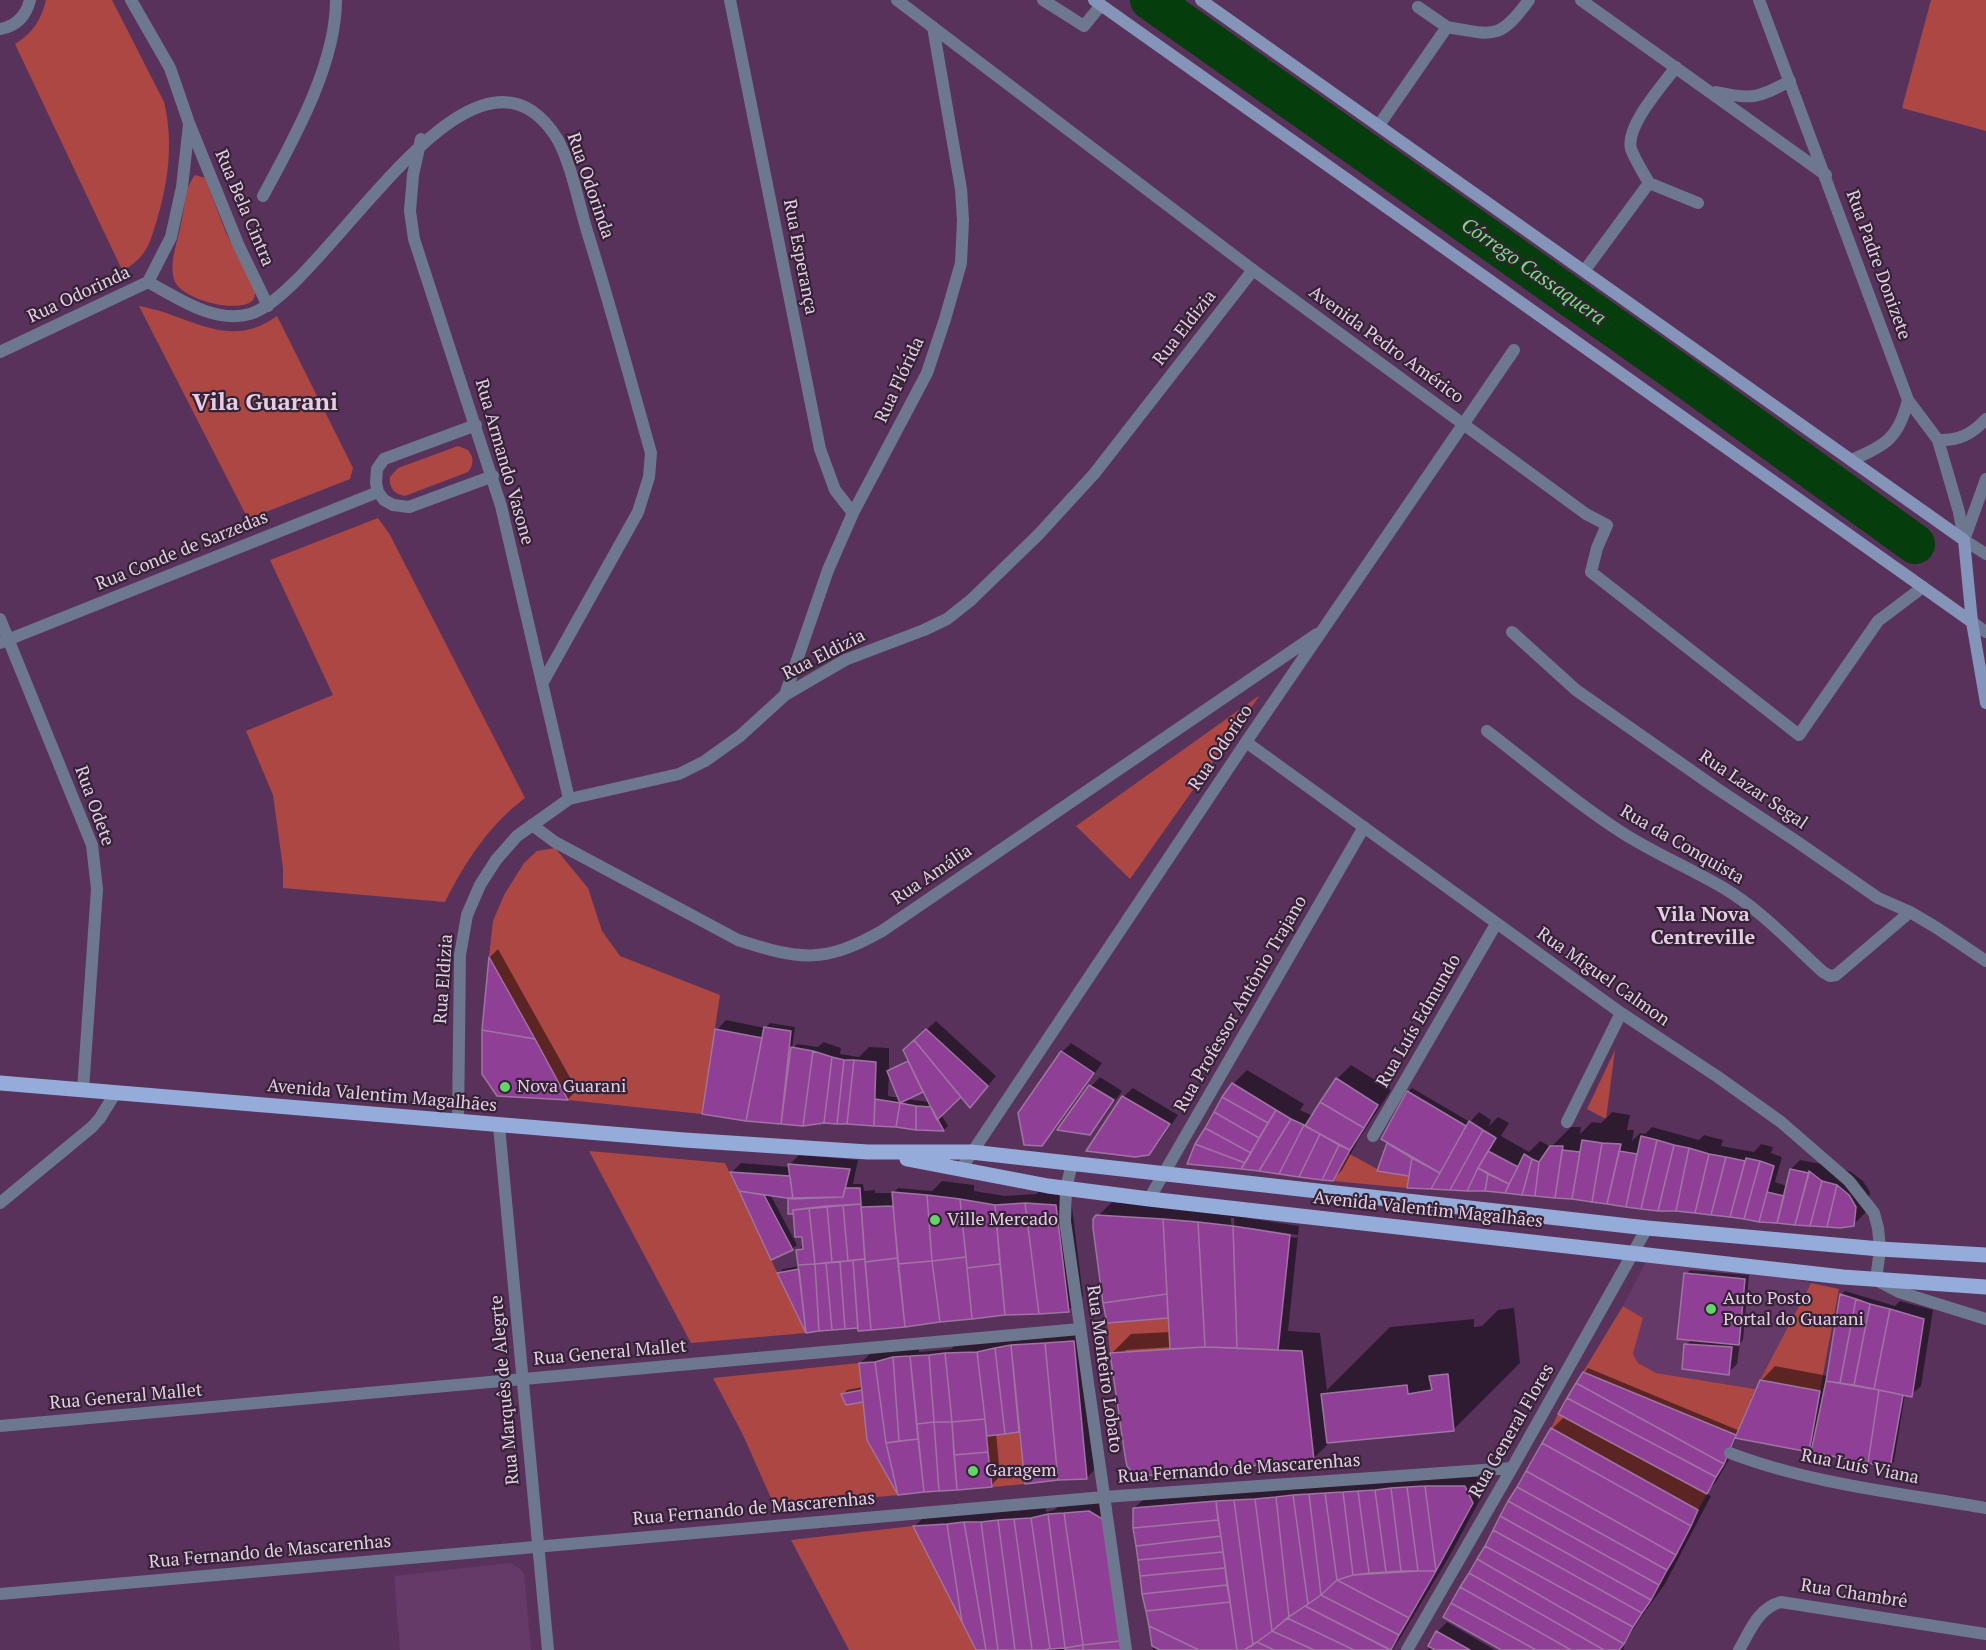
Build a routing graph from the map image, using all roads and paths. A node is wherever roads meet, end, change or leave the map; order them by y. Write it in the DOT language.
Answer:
graph roads {
  1 [pos="30,0"];
  2 [pos="132,0"];
  3 [pos="336,0"];
  4 [pos="730,0"];
  5 [pos="897,0"];
  6 [pos="1042,0"];
  7 [pos="1201,0"];
  8 [pos="1529,0"];
  9 [pos="1581,0"];
  10 [pos="1759,0"];
  11 [pos="1097,2"];
  12 [pos="1418,7"];
  13 [pos="933,27"];
  14 [pos="1447,27"];
  15 [pos="0,29"];
  16 [pos="1676,67"];
  17 [pos="1790,81"];
  18 [pos="1709,91"];
  19 [pos="189,123"];
  20 [pos="1378,125"];
  21 [pos="421,138"];
  22 [pos="1826,175"];
  23 [pos="1649,183"];
  24 [pos="264,196"];
  25 [pos="1698,203"];
  26 [pos="1253,270"];
  27 [pos="1585,270"];
  28 [pos="148,282"];
  29 [pos="268,306"];
  30 [pos="1514,350"];
  31 [pos="0,352"];
  32 [pos="1908,400"];
  33 [pos="1986,419"];
  34 [pos="1464,424"];
  35 [pos="476,425"];
  36 [pos="1938,440"];
  37 [pos="1851,460"];
  38 [pos="493,476"];
  39 [pos="1986,479"];
  40 [pos="378,492"];
  41 [pos="853,513"];
  42 [pos="1964,540"];
  43 [pos="1986,554"];
  44 [pos="1923,587"];
  45 [pos="0,619"];
  46 [pos="1972,622"];
  47 [pos="1323,630"];
  48 [pos="1512,632"];
  49 [pos="1986,632"];
  50 [pos="4,642"];
  51 [pos="543,682"];
  52 [pos="785,695"];
  53 [pos="1986,703"];
  54 [pos="1486,730"];
  55 [pos="1246,742"];
  56 [pos="569,799"];
  57 [pos="532,825"];
  58 [pos="1364,827"];
  59 [pos="1910,912"];
  60 [pos="1496,924"];
  61 [pos="1986,961"];
  62 [pos="1621,1013"];
  63 [pos="0,1083"];
  64 [pos="83,1090"];
  65 [pos="116,1092"];
  66 [pos="458,1120"];
  67 [pos="1567,1122"];
  68 [pos="499,1126"];
  69 [pos="1373,1136"];
  70 [pos="868,1152"];
  71 [pos="971,1152"];
  72 [pos="1072,1164"];
  73 [pos="961,1169"];
  74 [pos="1163,1174"];
  75 [pos="1066,1188"];
  76 [pos="1149,1199"];
  77 [pos="0,1203"];
  78 [pos="1647,1228"];
  79 [pos="1880,1249"];
  80 [pos="1634,1253"];
  81 [pos="1986,1255"];
  82 [pos="1876,1280"];
  83 [pos="1986,1287"];
  84 [pos="1986,1319"];
  85 [pos="1080,1329"];
  86 [pos="522,1378"];
  87 [pos="0,1426"];
  88 [pos="1730,1453"];
  89 [pos="1512,1468"];
  90 [pos="1104,1497"];
  91 [pos="1986,1508"];
  92 [pos="538,1546"];
  93 [pos="0,1594"];
  94 [pos="1986,1634"];
  95 [pos="548,1650"];
  96 [pos="1126,1650"];
  97 [pos="1407,1650"];
  98 [pos="1739,1650"];
  1 -- 15 [label="street"];
  2 -- 19 [label="street, Rua Bela Cintra"];
  3 -- 24 [label="street"];
  4 -- 41 [label="street, Rua Esperança"];
  5 -- 13 [label="street, Avenida Pedro Américo"];
  6 -- 11 [label="street"];
  7 -- 20 [label="main road"];
  8 -- 14 [label="street"];
  9 -- 16 [label="street"];
  10 -- 17 [label="street, Rua Padre Donizete"];
  11 -- 44 [label="main road"];
  12 -- 14 [label="street"];
  13 -- 26 [label="street, Avenida Pedro Américo"];
  13 -- 41 [label="street, Rua Flórida"];
  14 -- 20 [label="street"];
  16 -- 18 [label="street"];
  16 -- 23 [label="street"];
  17 -- 18 [label="street"];
  17 -- 22 [label="street, Rua Padre Donizete"];
  18 -- 22 [label="street"];
  19 -- 28 [label="street, Rua Bela Cintra"];
  19 -- 29 [label="street, Rua Bela Cintra"];
  20 -- 27 [label="main road"];
  21 -- 29 [label="street, Rua Odorinda"];
  21 -- 35 [label="street, Rua Armando Vasone"];
  21 -- 51 [label="street, Rua Odorinda"];
  22 -- 32 [label="street, Rua Padre Donizete"];
  23 -- 25 [label="street"];
  23 -- 27 [label="street"];
  26 -- 34 [label="street, Avenida Pedro Américo"];
  26 -- 52 [label="street, Rua Eldizia"];
  27 -- 37 [label="main road"];
  28 -- 29 [label="street, Rua Odorinda"];
  28 -- 31 [label="street, Rua Odorinda"];
  30 -- 34 [label="street, Rua Odorico"];
  32 -- 36 [label="street, Rua Padre Donizete"];
  32 -- 37 [label="street"];
  33 -- 36 [label="street"];
  34 -- 44 [label="street, Avenida Pedro Américo"];
  34 -- 47 [label="street, Rua Odorico"];
  35 -- 38 [label="street, Rua Armando Vasone"];
  35 -- 40 [label="street"];
  36 -- 42 [label="street, Rua Padre Donizete"];
  37 -- 42 [label="main road"];
  38 -- 40 [label="street"];
  38 -- 51 [label="street, Rua Armando Vasone"];
  39 -- 42 [label="street"];
  40 -- 50 [label="street, Rua Conde de Sarzedas"];
  41 -- 52 [label="street, Rua Flórida"];
  42 -- 43 [label="street"];
  42 -- 46 [label="main road"];
  44 -- 46 [label="main road"];
  45 -- 50 [label="street, Rua Odete"];
  46 -- 49 [label="street"];
  46 -- 53 [label="main road"];
  47 -- 55 [label="street, Rua Odorico"];
  47 -- 57 [label="street, Rua Amália"];
  48 -- 59 [label="street, Rua Lazar Segal"];
  50 -- 64 [label="street, Rua Odete"];
  51 -- 56 [label="street, Rua Armando Vasone"];
  52 -- 56 [label="street, Rua Eldizia"];
  54 -- 59 [label="street, Rua da Conquista"];
  55 -- 58 [label="street, Rua Miguel Calmon"];
  55 -- 71 [label="street, Rua Odorico"];
  56 -- 57 [label="street, Rua Eldizia"];
  57 -- 66 [label="street, Rua Eldizia"];
  58 -- 60 [label="street, Rua Miguel Calmon"];
  58 -- 74 [label="street, Rua Professor Antônio Trajano"];
  59 -- 61 [label="street, Rua Lazar Segal"];
  60 -- 62 [label="street, Rua Miguel Calmon"];
  60 -- 69 [label="street, Rua Luís Edmundo"];
  62 -- 67 [label="street"];
  62 -- 79 [label="street, Rua Miguel Calmon"];
  63 -- 64 [label="main road, Avenida Valentim Magalhães"];
  64 -- 65 [label="main road, Avenida Valentim Magalhães"];
  65 -- 66 [label="main road, Avenida Valentim Magalhães"];
  65 -- 77 [label="street"];
  66 -- 68 [label="main road, Avenida Valentim Magalhães"];
  68 -- 70 [label="main road, Avenida Valentim Magalhães"];
  68 -- 86 [label="street, Rua Marquês de Alegrte"];
  70 -- 71 [label="main road, Avenida Valentim Magalhães"];
  70 -- 73 [label="main road, Avenida Valentim Magalhães"];
  71 -- 72 [label="main road, Avenida Valentim Magalhães"];
  71 -- 73 [label="street, Rua Odorico"];
  72 -- 74 [label="main road, Avenida Valentim Magalhães"];
  72 -- 75 [label="street, Rua Monteiro Lobato"];
  73 -- 75 [label="main road, Avenida Valentim Magalhães"];
  74 -- 76 [label="street, Rua Professor Antônio Trajano"];
  74 -- 78 [label="main road, Avenida Valentim Magalhães"];
  75 -- 76 [label="main road, Avenida Valentim Magalhães"];
  75 -- 85 [label="street, Rua Monteiro Lobato"];
  76 -- 80 [label="main road, Avenida Valentim Magalhães"];
  78 -- 79 [label="main road, Avenida Valentim Magalhães"];
  78 -- 80 [label="street, Rua General Flores"];
  79 -- 81 [label="main road, Avenida Valentim Magalhães"];
  79 -- 82 [label="street, Rua Miguel Calmon"];
  80 -- 82 [label="main road, Avenida Valentim Magalhães"];
  80 -- 89 [label="street, Rua General Flores"];
  82 -- 83 [label="main road, Avenida Valentim Magalhães"];
  82 -- 84 [label="street"];
  85 -- 86 [label="street, Rua General Mallet"];
  85 -- 90 [label="street, Rua Monteiro Lobato"];
  86 -- 87 [label="street, Rua General Mallet"];
  86 -- 92 [label="street, Rua Marquês de Alegrte"];
  88 -- 91 [label="street, Rua Luís Viana"];
  89 -- 90 [label="street, Rua Fernando de Mascarenhas"];
  89 -- 97 [label="street, Rua General Flores"];
  90 -- 92 [label="street, Rua Fernando de Mascarenhas"];
  90 -- 96 [label="street, Rua Monteiro Lobato"];
  92 -- 93 [label="street, Rua Fernando de Mascarenhas"];
  92 -- 95 [label="street, Rua Marquês de Alegrte"];
  94 -- 98 [label="street, Rua Chambrê"];
}
